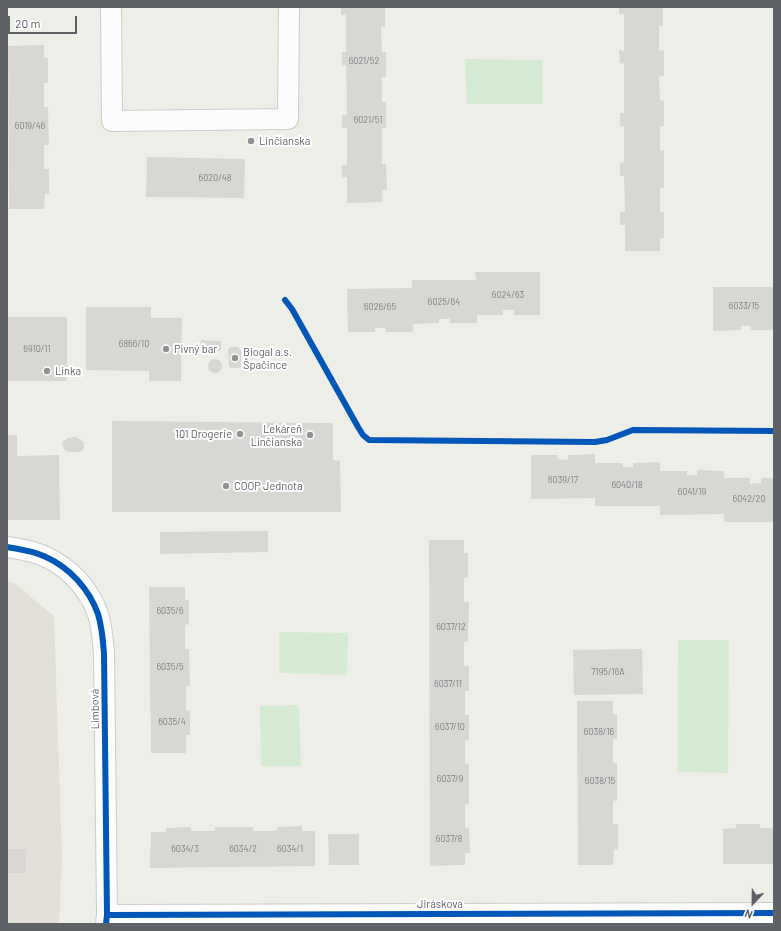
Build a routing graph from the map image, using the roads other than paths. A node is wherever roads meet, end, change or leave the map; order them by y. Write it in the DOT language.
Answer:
graph roads {
  1 [pos="111,7"];
  2 [pos="289,7"];
  3 [pos="7,547"];
  4 [pos="774,913"];
  5 [pos="106,920"];
  1 -- 2 [label="street"];
  3 -- 5 [label="street, Limbová"];
  4 -- 5 [label="street, Jiráskova"];
}
